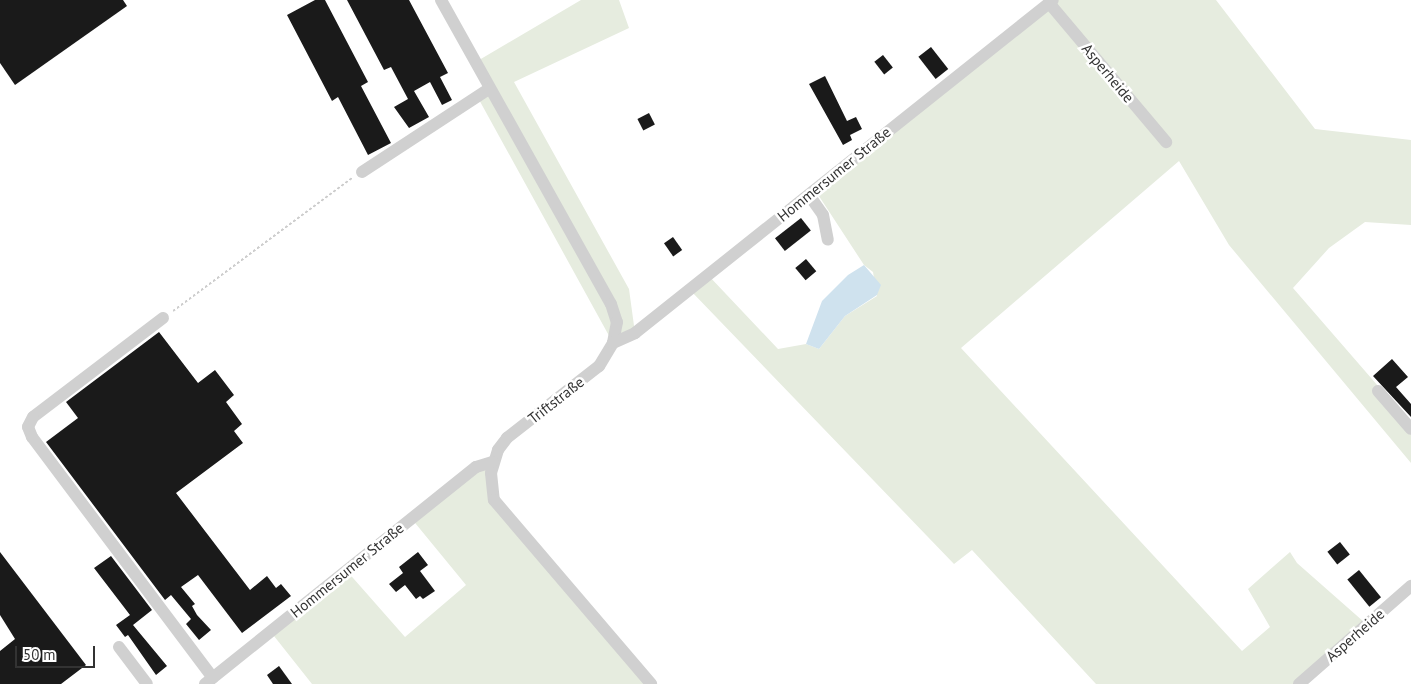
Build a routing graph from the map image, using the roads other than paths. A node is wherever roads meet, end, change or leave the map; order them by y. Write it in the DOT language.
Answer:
graph roads {
  1 [pos="441,0"];
  2 [pos="1051,1"];
  3 [pos="489,89"];
  4 [pos="1166,142"];
  5 [pos="362,172"];
  6 [pos="809,195"];
  7 [pos="828,240"];
  8 [pos="163,318"];
  9 [pos="613,343"];
  10 [pos="1378,391"];
  11 [pos="1411,429"];
  12 [pos="492,462"];
  13 [pos="1411,586"];
  14 [pos="119,647"];
  15 [pos="209,681"];
  16 [pos="147,684"];
  17 [pos="652,684"];
  18 [pos="1299,684"];
  1 -- 3 [label="street, Triftstraße"];
  2 -- 4 [label="street, Asperheide"];
  2 -- 6 [label="street, Hommersumer Straße"];
  3 -- 5 [label="street"];
  3 -- 9 [label="street, Triftstraße"];
  6 -- 7 [label="street"];
  6 -- 9 [label="street, Hommersumer Straße"];
  8 -- 15 [label="street"];
  9 -- 12 [label="street, Triftstraße"];
  10 -- 11 [label="street"];
  12 -- 15 [label="street, Hommersumer Straße"];
  12 -- 17 [label="street, Triftstraße"];
  13 -- 18 [label="street, Asperheide"];
  14 -- 16 [label="street"];
}
